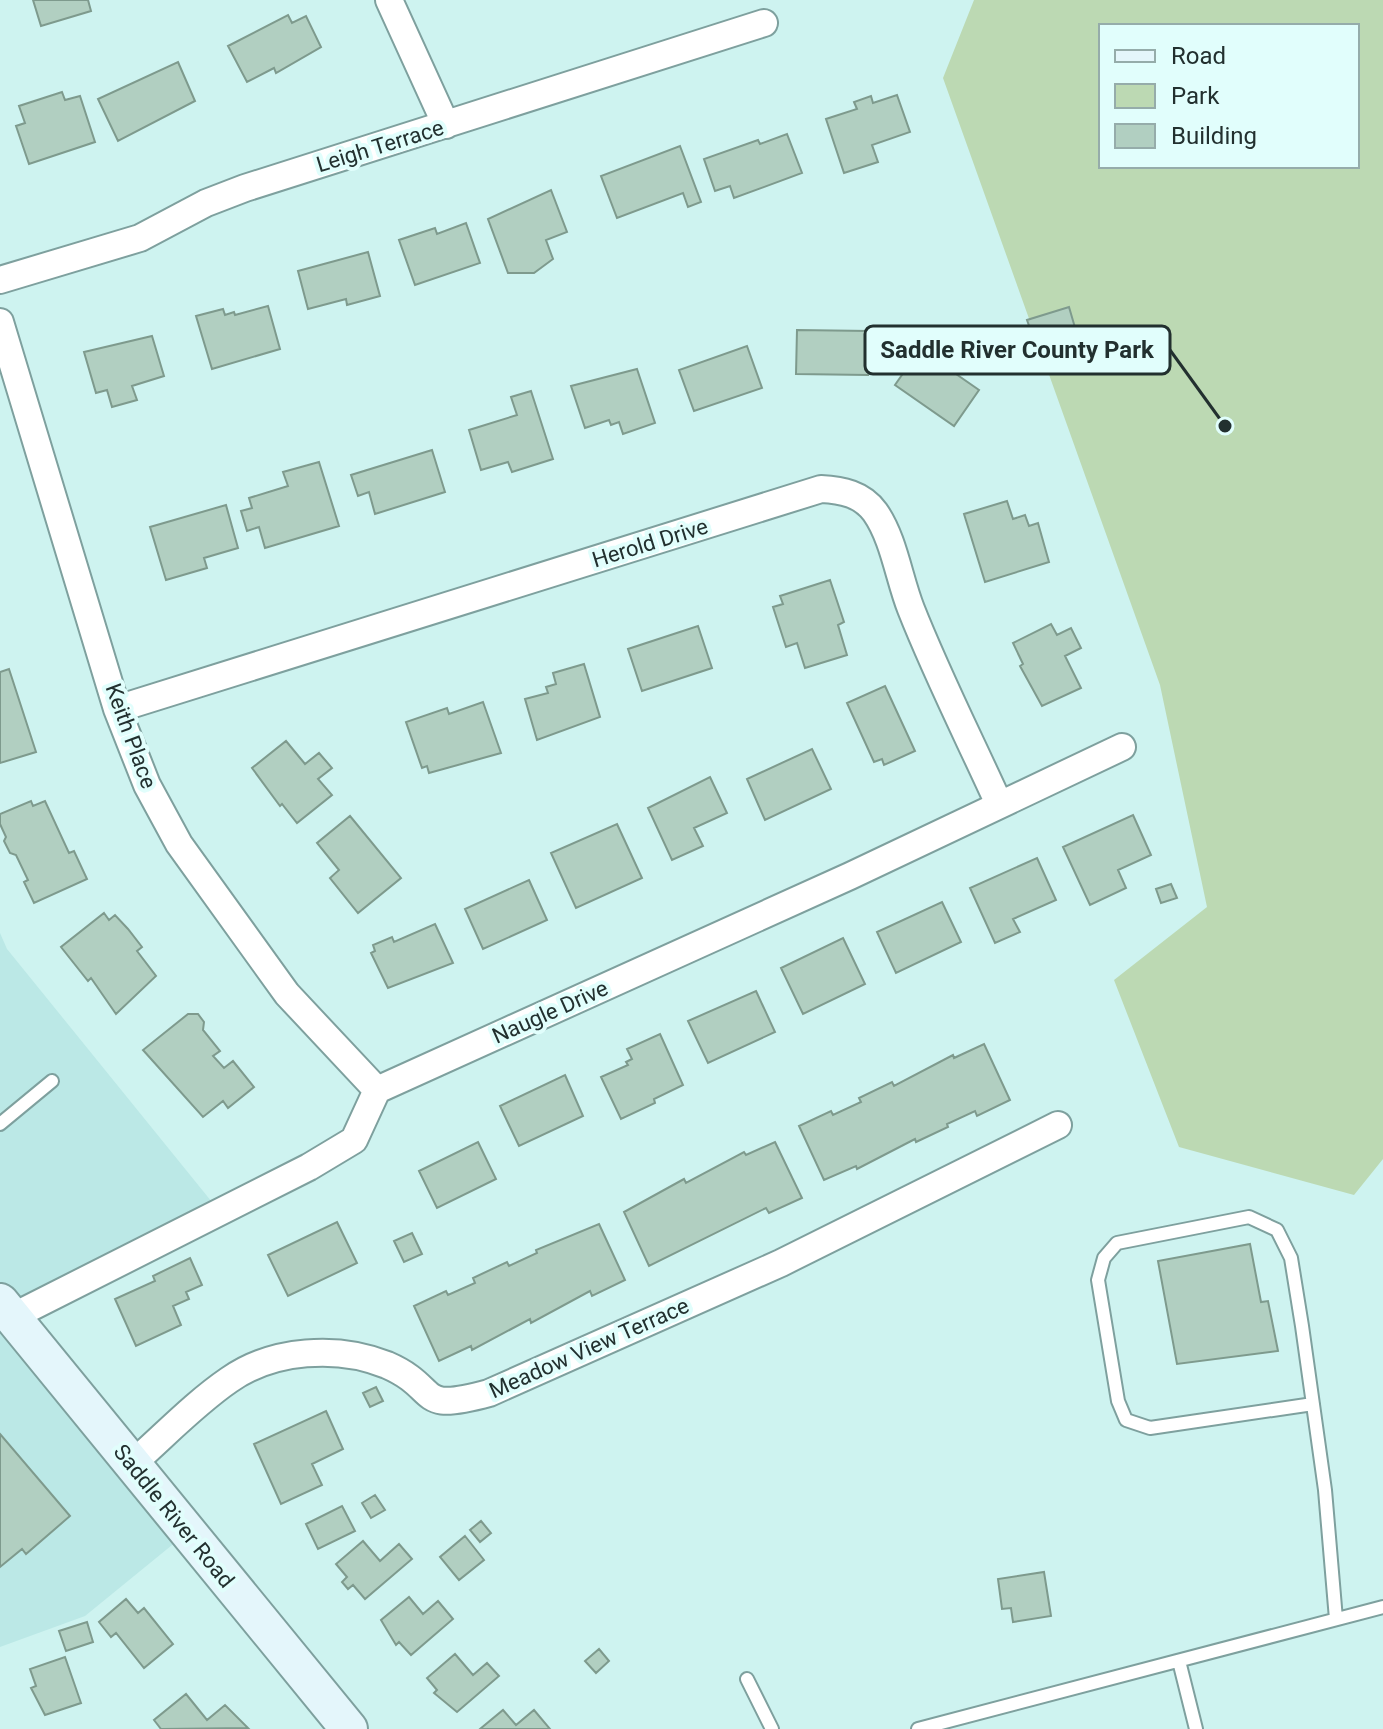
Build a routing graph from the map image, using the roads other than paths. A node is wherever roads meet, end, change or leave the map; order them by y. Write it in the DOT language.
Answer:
graph roads {
  1 [pos="389,0"];
  2 [pos="764,23"];
  3 [pos="446,125"];
  4 [pos="0,280"];
  5 [pos="0,322"];
  6 [pos="117,709"];
  7 [pos="1122,747"];
  8 [pos="999,804"];
  9 [pos="52,1081"];
  10 [pos="377,1090"];
  11 [pos="0,1124"];
  12 [pos="1058,1125"];
  13 [pos="6,1310"];
  14 [pos="1313,1404"];
  15 [pos="132,1464"];
  16 [pos="1383,1607"];
  17 [pos="1336,1619"];
  18 [pos="1179,1661"];
  19 [pos="747,1679"];
  20 [pos="935,1727"];
  21 [pos="349,1729"];
  22 [pos="772,1729"];
  23 [pos="918,1729"];
  24 [pos="1196,1729"];
  1 -- 3 [label="street"];
  2 -- 3 [label="street, Leigh Terrace"];
  3 -- 4 [label="street, Leigh Terrace"];
  5 -- 6 [label="street, Keith Place"];
  6 -- 8 [label="street, Herold Drive"];
  6 -- 10 [label="street, Keith Place"];
  7 -- 8 [label="street, Naugle Drive"];
  8 -- 10 [label="street, Naugle Drive"];
  9 -- 11 [label="lane"];
  10 -- 13 [label="street"];
  12 -- 15 [label="street, Meadow View Terrace"];
  13 -- 15 [label="main road, Saddle River Road"];
  14 -- 14 [label="lane"];
  14 -- 17 [label="lane"];
  15 -- 21 [label="main road, Saddle River Road"];
  16 -- 17 [label="lane"];
  17 -- 18 [label="lane"];
  18 -- 20 [label="lane"];
  18 -- 24 [label="lane"];
  19 -- 22 [label="lane"];
  20 -- 23 [label="lane"];
}
